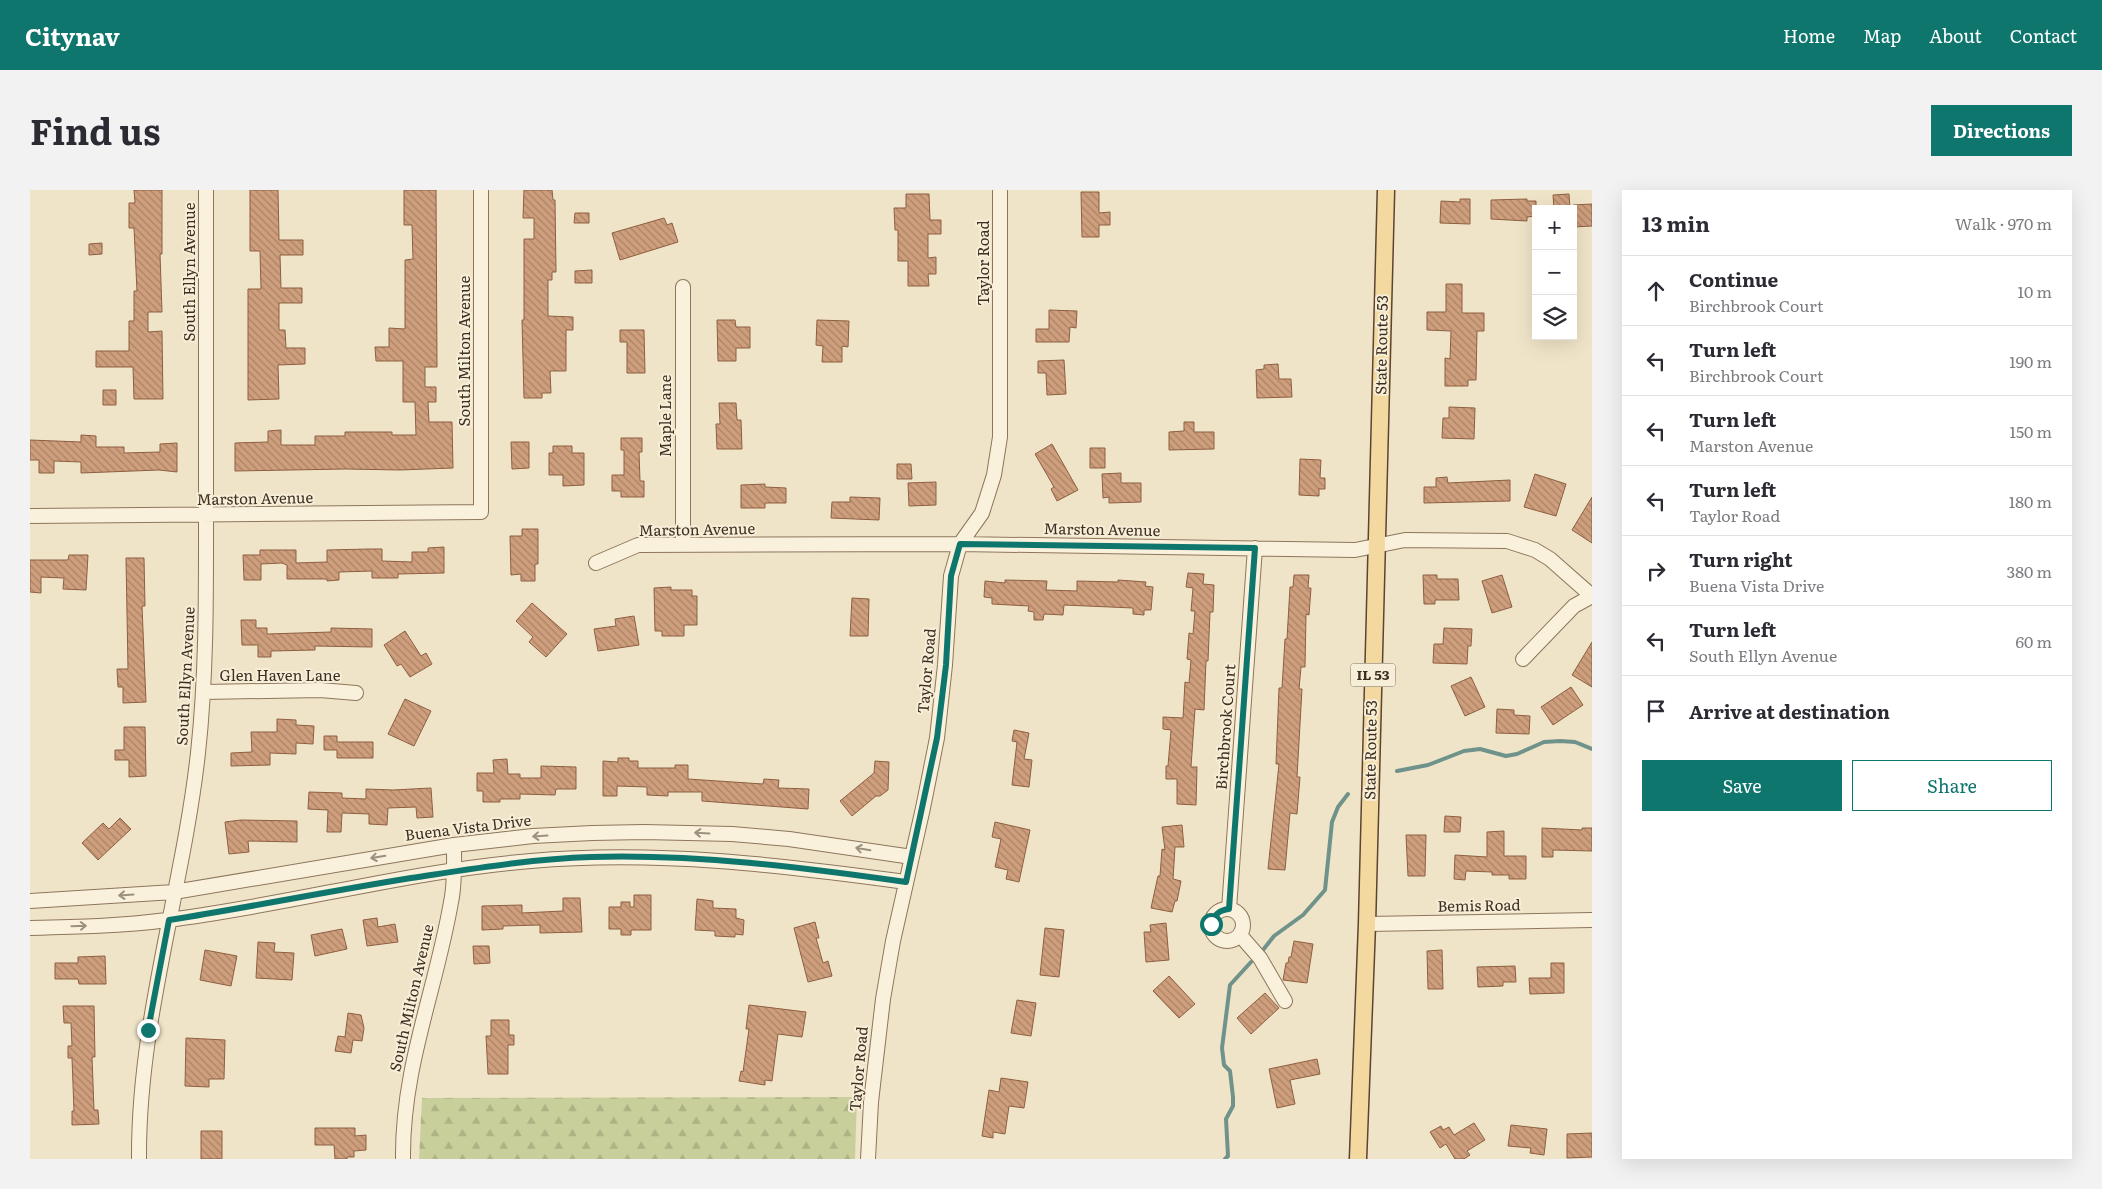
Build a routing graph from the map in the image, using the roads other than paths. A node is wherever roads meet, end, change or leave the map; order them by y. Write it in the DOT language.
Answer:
graph roads {
  1 [pos="206,190"];
  2 [pos="481,190"];
  3 [pos="1000,190"];
  4 [pos="1386,190"];
  5 [pos="683,287"];
  6 [pos="481,512"];
  7 [pos="30,516"];
  8 [pos="206,516"];
  9 [pos="960,544"];
  10 [pos="683,545"];
  11 [pos="1377,546"];
  12 [pos="1255,548"];
  13 [pos="596,563"];
  14 [pos="1592,596"];
  15 [pos="1523,659"];
  16 [pos="204,692"];
  17 [pos="356,693"];
  18 [pos="454,845"];
  19 [pos="912,857"];
  20 [pos="454,871"];
  21 [pos="906,882"];
  22 [pos="174,892"];
  23 [pos="30,901"];
  24 [pos="1229,909"];
  25 [pos="169,920"];
  26 [pos="1592,920"];
  27 [pos="1367,924"];
  28 [pos="30,928"];
  29 [pos="1240,935"];
  30 [pos="1285,1002"];
  31 [pos="139,1159"];
  32 [pos="403,1159"];
  33 [pos="868,1159"];
  34 [pos="1358,1159"];
  1 -- 8 [label="street, South Ellyn Avenue"];
  2 -- 6 [label="street, South Milton Avenue"];
  3 -- 9 [label="street, Taylor Road"];
  4 -- 11 [label="main road, State Route 53 / IL 53"];
  5 -- 10 [label="street, Maple Lane"];
  6 -- 8 [label="street, Marston Avenue"];
  7 -- 8 [label="street, Marston Avenue"];
  8 -- 16 [label="street, South Ellyn Avenue"];
  9 -- 10 [label="street, Marston Avenue"];
  9 -- 12 [label="street, Marston Avenue"];
  9 -- 19 [label="street, Taylor Road"];
  10 -- 13 [label="street, Marston Avenue"];
  11 -- 12 [label="street, Marston Avenue"];
  11 -- 14 [label="street, Marston Avenue"];
  11 -- 27 [label="main road, State Route 53 / IL 53"];
  12 -- 24 [label="street, Birchbrook Court"];
  14 -- 15 [label="street"];
  16 -- 17 [label="street, Glen Haven Lane"];
  16 -- 22 [label="street, South Ellyn Avenue"];
  19 -- 18 [label="street, Buena Vista Drive, one-way"];
  18 -- 20 [label="street, South Milton Avenue"];
  18 -- 22 [label="street, Buena Vista Drive, one-way"];
  19 -- 21 [label="street, Taylor Road"];
  20 -- 21 [label="street"];
  20 -- 25 [label="street"];
  20 -- 32 [label="street, South Milton Avenue"];
  21 -- 33 [label="street, Taylor Road"];
  22 -- 23 [label="street, Buena Vista Drive, one-way"];
  22 -- 25 [label="street, South Ellyn Avenue"];
  24 -- 29 [label="street"];
  24 -- 29 [label="street"];
  28 -- 25 [label="street, one-way"];
  25 -- 31 [label="street, South Ellyn Avenue"];
  26 -- 27 [label="street, Bemis Road"];
  27 -- 34 [label="main road, State Route 53 / IL 53"];
  29 -- 30 [label="street"];
}
